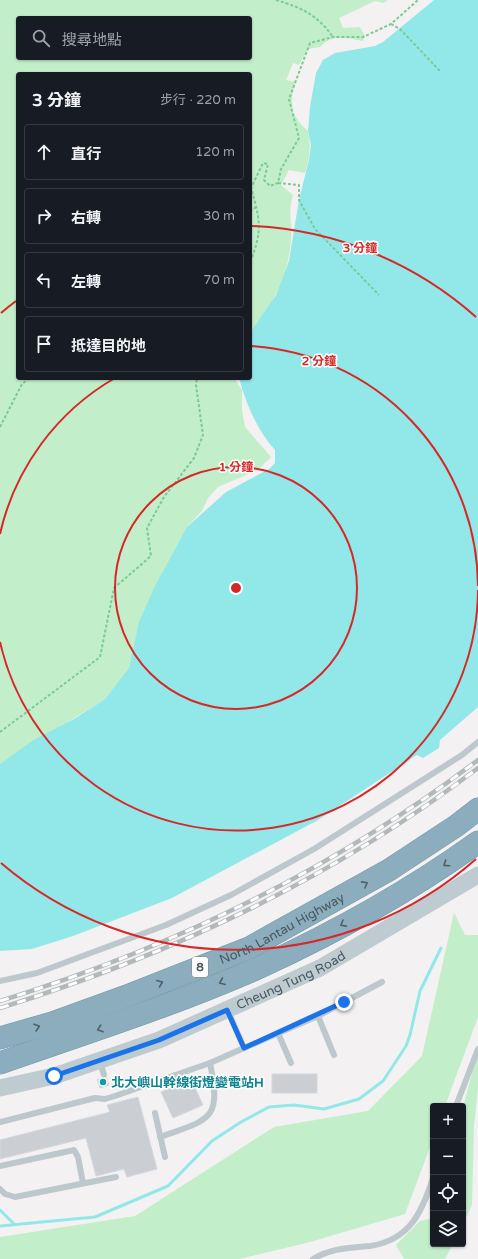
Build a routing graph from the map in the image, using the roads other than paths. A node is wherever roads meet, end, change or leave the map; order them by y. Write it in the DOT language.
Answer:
graph roads {
  1 [pos="478,742"];
  2 [pos="478,809"];
  3 [pos="478,842"];
  4 [pos="478,874"];
  5 [pos="2,980"];
  6 [pos="382,982"];
  7 [pos="227,1010"];
  8 [pos="318,1016"];
  9 [pos="278,1033"];
  10 [pos="0,1038"];
  11 [pos="244,1048"];
  12 [pos="478,1049"];
  13 [pos="334,1055"];
  14 [pos="210,1063"];
  15 [pos="291,1063"];
  16 [pos="0,1064"];
  17 [pos="0,1088"];
  18 [pos="457,1103"];
  19 [pos="155,1114"];
  20 [pos="0,1122"];
  21 [pos="160,1137"];
  22 [pos="165,1157"];
  23 [pos="0,1166"];
  24 [pos="116,1177"];
  25 [pos="83,1183"];
  26 [pos="430,1187"];
  27 [pos="0,1188"];
  28 [pos="313,1259"];
  1 -- 5 [label="lane"];
  10 -- 2 [label="highway, North Lantau Highway / 8, one-way"];
  3 -- 16 [label="highway, North Lantau Highway / 8, one-way"];
  4 -- 7 [label="main road, Cheung Tung Road"];
  6 -- 8 [label="lane"];
  7 -- 11 [label="lane"];
  7 -- 17 [label="main road, Cheung Tung Road"];
  8 -- 9 [label="lane"];
  8 -- 13 [label="lane"];
  9 -- 11 [label="lane"];
  9 -- 15 [label="lane"];
  11 -- 14 [label="lane"];
  12 -- 18 [label="lane"];
  14 -- 20 [label="lane"];
  14 -- 21 [label="lane"];
  19 -- 21 [label="lane"];
  21 -- 22 [label="lane"];
  23 -- 25 [label="lane"];
  24 -- 25 [label="lane"];
  25 -- 27 [label="lane"];
  26 -- 28 [label="lane"];
}
